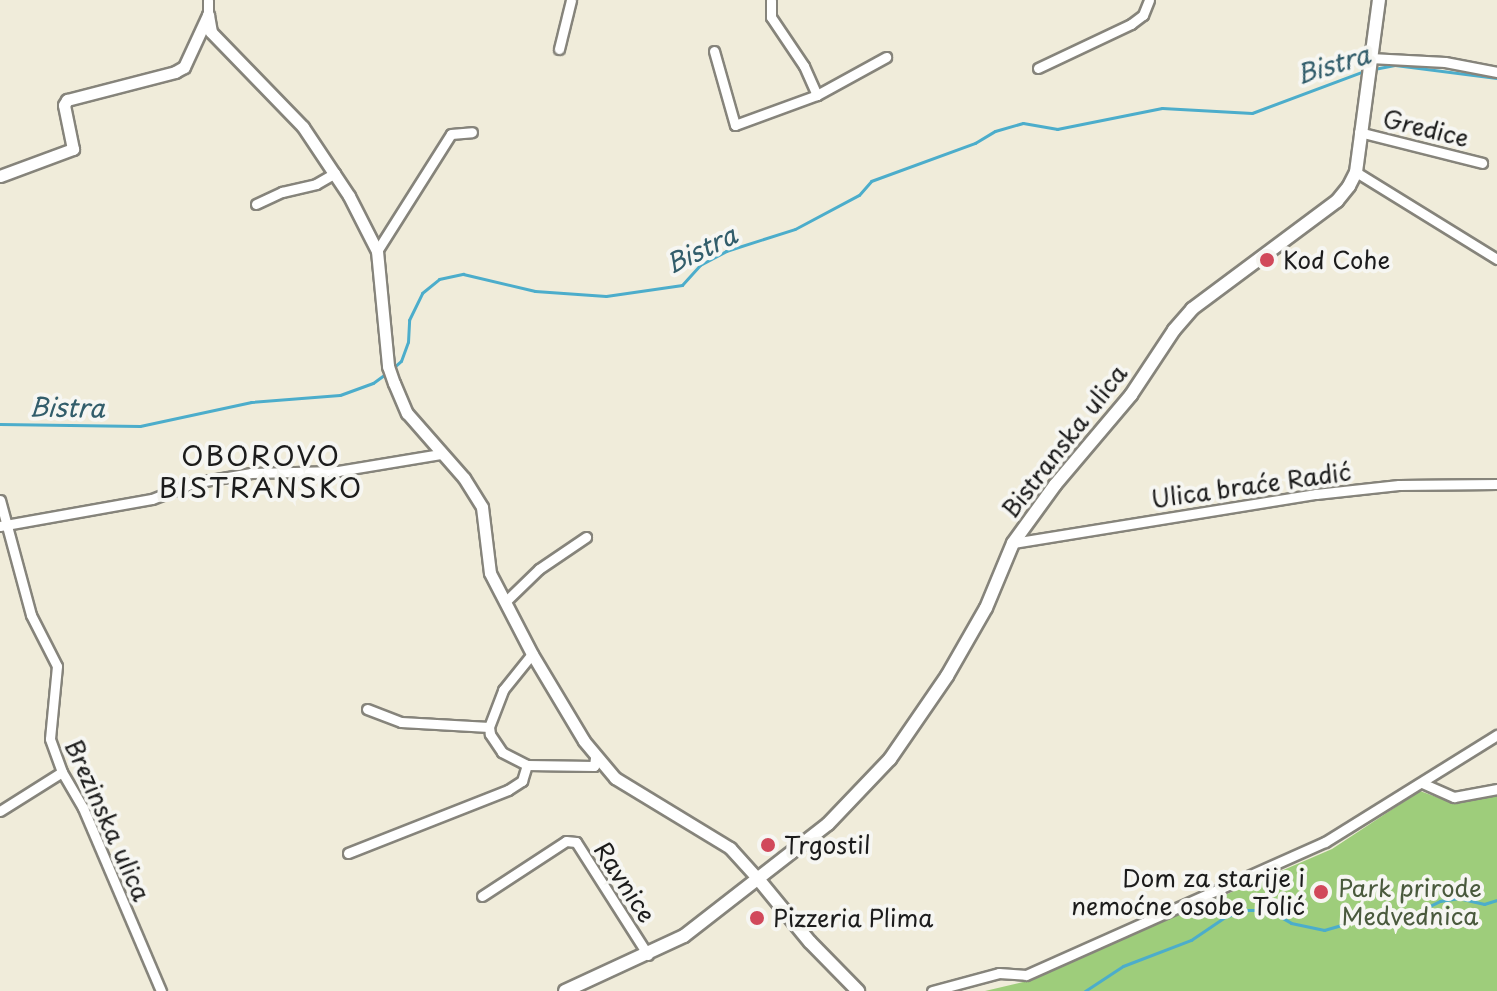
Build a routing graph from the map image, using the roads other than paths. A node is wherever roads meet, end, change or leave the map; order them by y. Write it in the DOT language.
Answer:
graph roads {
  1 [pos="208,0"];
  2 [pos="571,0"];
  3 [pos="771,0"];
  4 [pos="1149,0"];
  5 [pos="1379,0"];
  6 [pos="208,15"];
  7 [pos="559,49"];
  8 [pos="714,51"];
  9 [pos="886,57"];
  10 [pos="1369,65"];
  11 [pos="1038,68"];
  12 [pos="1497,72"];
  13 [pos="817,95"];
  14 [pos="472,132"];
  15 [pos="1359,132"];
  16 [pos="1482,163"];
  17 [pos="1356,172"];
  18 [pos="335,173"];
  19 [pos="0,176"];
  20 [pos="256,204"];
  21 [pos="377,251"];
  22 [pos="1497,259"];
  23 [pos="441,454"];
  24 [pos="1497,484"];
  25 [pos="0,500"];
  26 [pos="4,524"];
  27 [pos="586,537"];
  28 [pos="1013,543"];
  29 [pos="505,602"];
  30 [pos="532,654"];
  31 [pos="367,709"];
  32 [pos="489,727"];
  33 [pos="1497,735"];
  34 [pos="595,758"];
  35 [pos="527,765"];
  36 [pos="62,772"];
  37 [pos="1422,783"];
  38 [pos="1497,789"];
  39 [pos="0,811"];
  40 [pos="348,853"];
  41 [pos="759,880"];
  42 [pos="482,896"];
  43 [pos="648,955"];
  44 [pos="161,991"];
  45 [pos="565,991"];
  46 [pos="858,991"];
  47 [pos="932,991"];
  1 -- 6 [label="street"];
  2 -- 7 [label="street"];
  3 -- 13 [label="street"];
  4 -- 11 [label="street"];
  5 -- 10 [label="main road"];
  6 -- 18 [label="street"];
  6 -- 19 [label="street"];
  8 -- 13 [label="street"];
  9 -- 13 [label="street"];
  10 -- 12 [label="street"];
  10 -- 15 [label="main road"];
  14 -- 21 [label="street"];
  15 -- 16 [label="street, Gredice"];
  15 -- 17 [label="main road"];
  17 -- 22 [label="street"];
  17 -- 28 [label="main road, Bistranska ulica"];
  18 -- 20 [label="street"];
  18 -- 21 [label="street"];
  21 -- 23 [label="street"];
  23 -- 26 [label="street"];
  23 -- 29 [label="street"];
  24 -- 28 [label="street, Ulica braće Radić"];
  25 -- 26 [label="street, Brezinska ulica"];
  26 -- 36 [label="street, Brezinska ulica"];
  27 -- 29 [label="street"];
  28 -- 41 [label="main road, Bistranska ulica"];
  29 -- 30 [label="street"];
  30 -- 32 [label="street"];
  30 -- 34 [label="street"];
  31 -- 32 [label="street"];
  32 -- 35 [label="street"];
  33 -- 37 [label="street"];
  34 -- 35 [label="street"];
  34 -- 41 [label="street"];
  35 -- 40 [label="street"];
  36 -- 39 [label="street"];
  36 -- 44 [label="street, Brezinska ulica"];
  37 -- 38 [label="street"];
  37 -- 47 [label="street"];
  41 -- 43 [label="main road, Bistranska ulica"];
  41 -- 46 [label="main road"];
  42 -- 43 [label="street, Ravnice"];
  43 -- 45 [label="main road, Bistranska ulica"];
}
